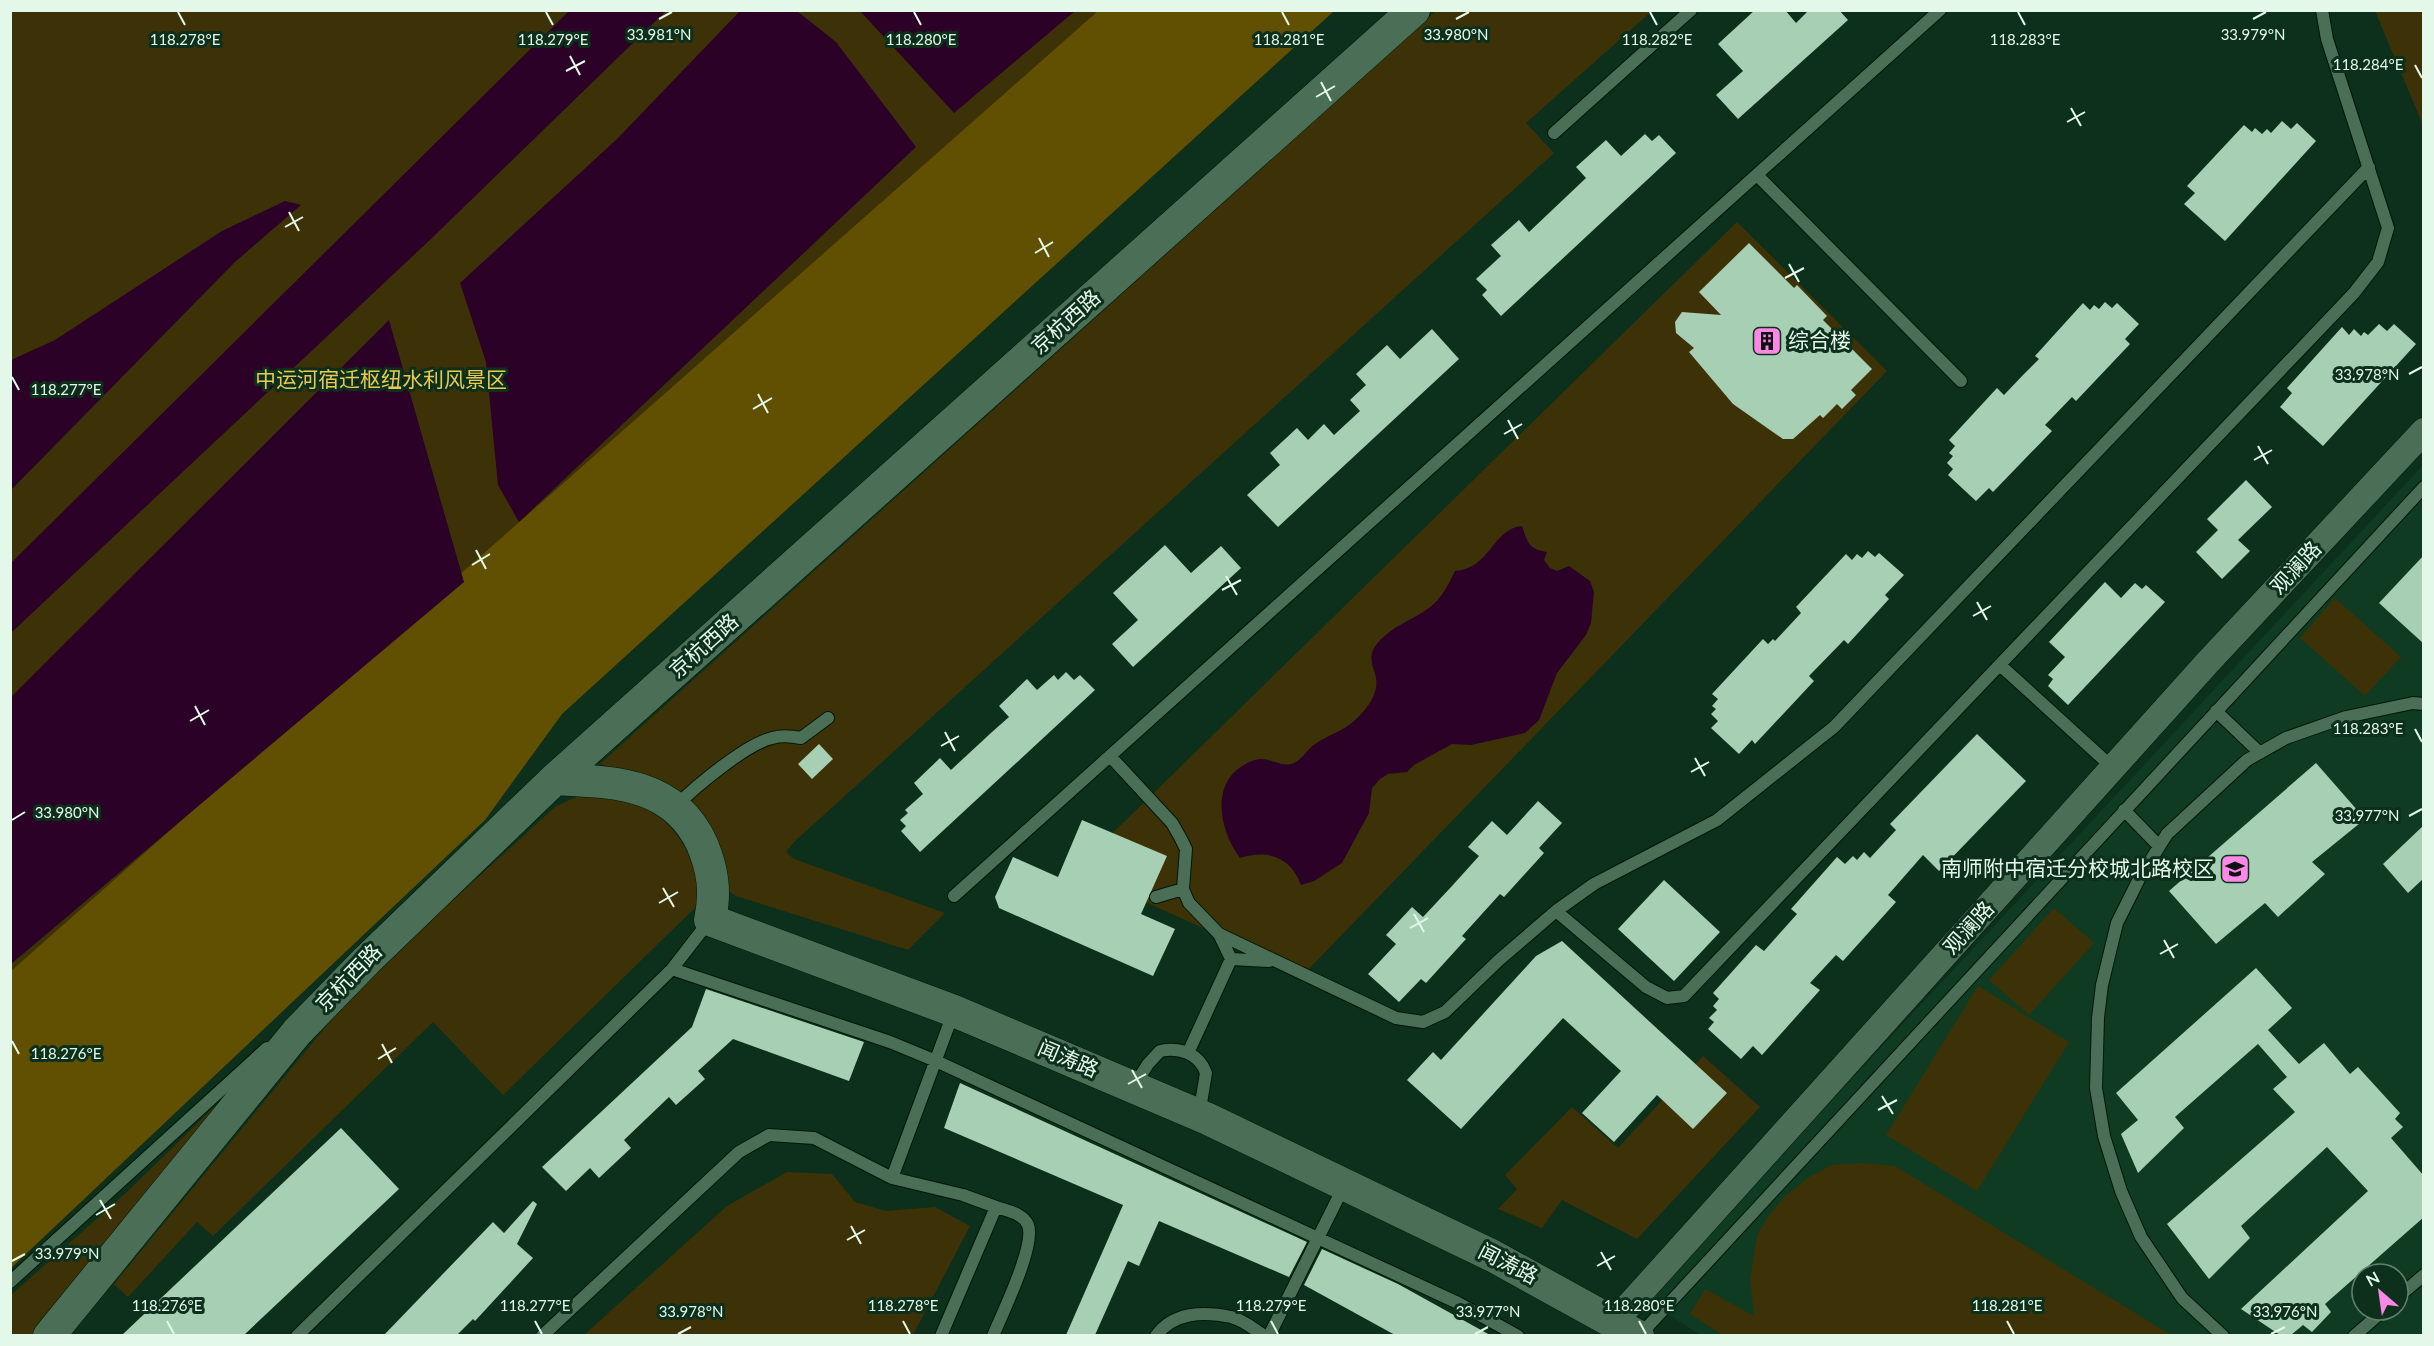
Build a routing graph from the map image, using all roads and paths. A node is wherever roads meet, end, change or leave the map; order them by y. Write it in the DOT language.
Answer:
graph roads {
  1 [pos="1414,10"];
  2 [pos="1691,10"];
  3 [pos="1940,10"];
  4 [pos="2322,10"];
  5 [pos="1554,134"];
  6 [pos="2368,167"];
  7 [pos="1758,176"];
  8 [pos="1961,381"];
  9 [pos="2424,431"];
  10 [pos="2424,487"];
  11 [pos="2000,665"];
  12 [pos="2424,704"];
  13 [pos="2216,711"];
  14 [pos="828,718"];
  15 [pos="2260,753"];
  16 [pos="1110,756"];
  17 [pos="2113,768"];
  18 [pos="555,779"];
  19 [pos="675,807"];
  20 [pos="2124,810"];
  21 [pos="2159,846"];
  22 [pos="1183,889"];
  23 [pos="954,896"];
  24 [pos="1156,897"];
  25 [pos="1556,911"];
  26 [pos="710,920"];
  27 [pos="1219,934"];
  28 [pos="1231,959"];
  29 [pos="367,960"];
  30 [pos="1274,961"];
  31 [pos="672,969"];
  32 [pos="954,1011"];
  33 [pos="1188,1053"];
  34 [pos="936,1061"];
  35 [pos="1134,1088"];
  36 [pos="1199,1115"];
  37 [pos="892,1178"];
  38 [pos="1345,1184"];
  39 [pos="996,1207"];
  40 [pos="1318,1238"];
  41 [pos="2424,1275"];
  42 [pos="10,1282"];
  43 [pos="2410,1287"];
  44 [pos="2370,1322"];
  45 [pos="1631,1330"];
  46 [pos="50,1335"];
  47 [pos="297,1335"];
  48 [pos="542,1335"];
  49 [pos="941,1335"];
  50 [pos="993,1335"];
  51 [pos="1156,1335"];
  52 [pos="1267,1335"];
  53 [pos="1518,1335"];
  54 [pos="2223,1335"];
  55 [pos="2354,1335"];
  1 -- 18 [label="street, 京杭西路"];
  2 -- 5 [label="lane"];
  3 -- 7 [label="lane"];
  4 -- 6 [label="lane"];
  6 -- 11 [label="lane"];
  6 -- 25 [label="lane"];
  7 -- 8 [label="lane"];
  7 -- 16 [label="lane"];
  9 -- 17 [label="street, 观澜路"];
  10 -- 13 [label="lane"];
  11 -- 17 [label="lane"];
  11 -- 25 [label="lane"];
  12 -- 15 [label="lane"];
  13 -- 15 [label="lane"];
  13 -- 20 [label="lane"];
  14 -- 19 [label="lane"];
  15 -- 21 [label="lane"];
  16 -- 22 [label="lane"];
  16 -- 23 [label="lane"];
  17 -- 45 [label="street, 观澜路"];
  18 -- 19 [label="street"];
  18 -- 29 [label="street, 京杭西路"];
  19 -- 26 [label="street"];
  20 -- 21 [label="lane"];
  20 -- 45 [label="lane"];
  21 -- 54 [label="lane"];
  22 -- 24 [label="lane"];
  22 -- 27 [label="lane"];
  25 -- 30 [label="lane"];
  26 -- 31 [label="lane"];
  26 -- 32 [label="street, 闻涛路"];
  27 -- 28 [label="lane"];
  27 -- 30 [label="lane"];
  28 -- 30 [label="lane"];
  28 -- 33 [label="lane"];
  29 -- 42 [label="lane"];
  29 -- 46 [label="street, 京杭西路"];
  31 -- 34 [label="lane"];
  31 -- 47 [label="lane"];
  32 -- 34 [label="lane"];
  32 -- 35 [label="street, 闻涛路"];
  33 -- 35 [label="lane"];
  33 -- 36 [label="lane"];
  34 -- 37 [label="lane"];
  34 -- 40 [label="lane"];
  35 -- 36 [label="street, 闻涛路"];
  36 -- 38 [label="street, 闻涛路"];
  37 -- 39 [label="lane"];
  37 -- 48 [label="lane"];
  38 -- 40 [label="lane"];
  38 -- 45 [label="street, 闻涛路"];
  39 -- 49 [label="lane"];
  39 -- 50 [label="lane"];
  40 -- 52 [label="lane"];
  40 -- 53 [label="lane"];
  41 -- 43 [label="lane"];
  44 -- 55 [label="lane"];
  51 -- 52 [label="lane"];
}
